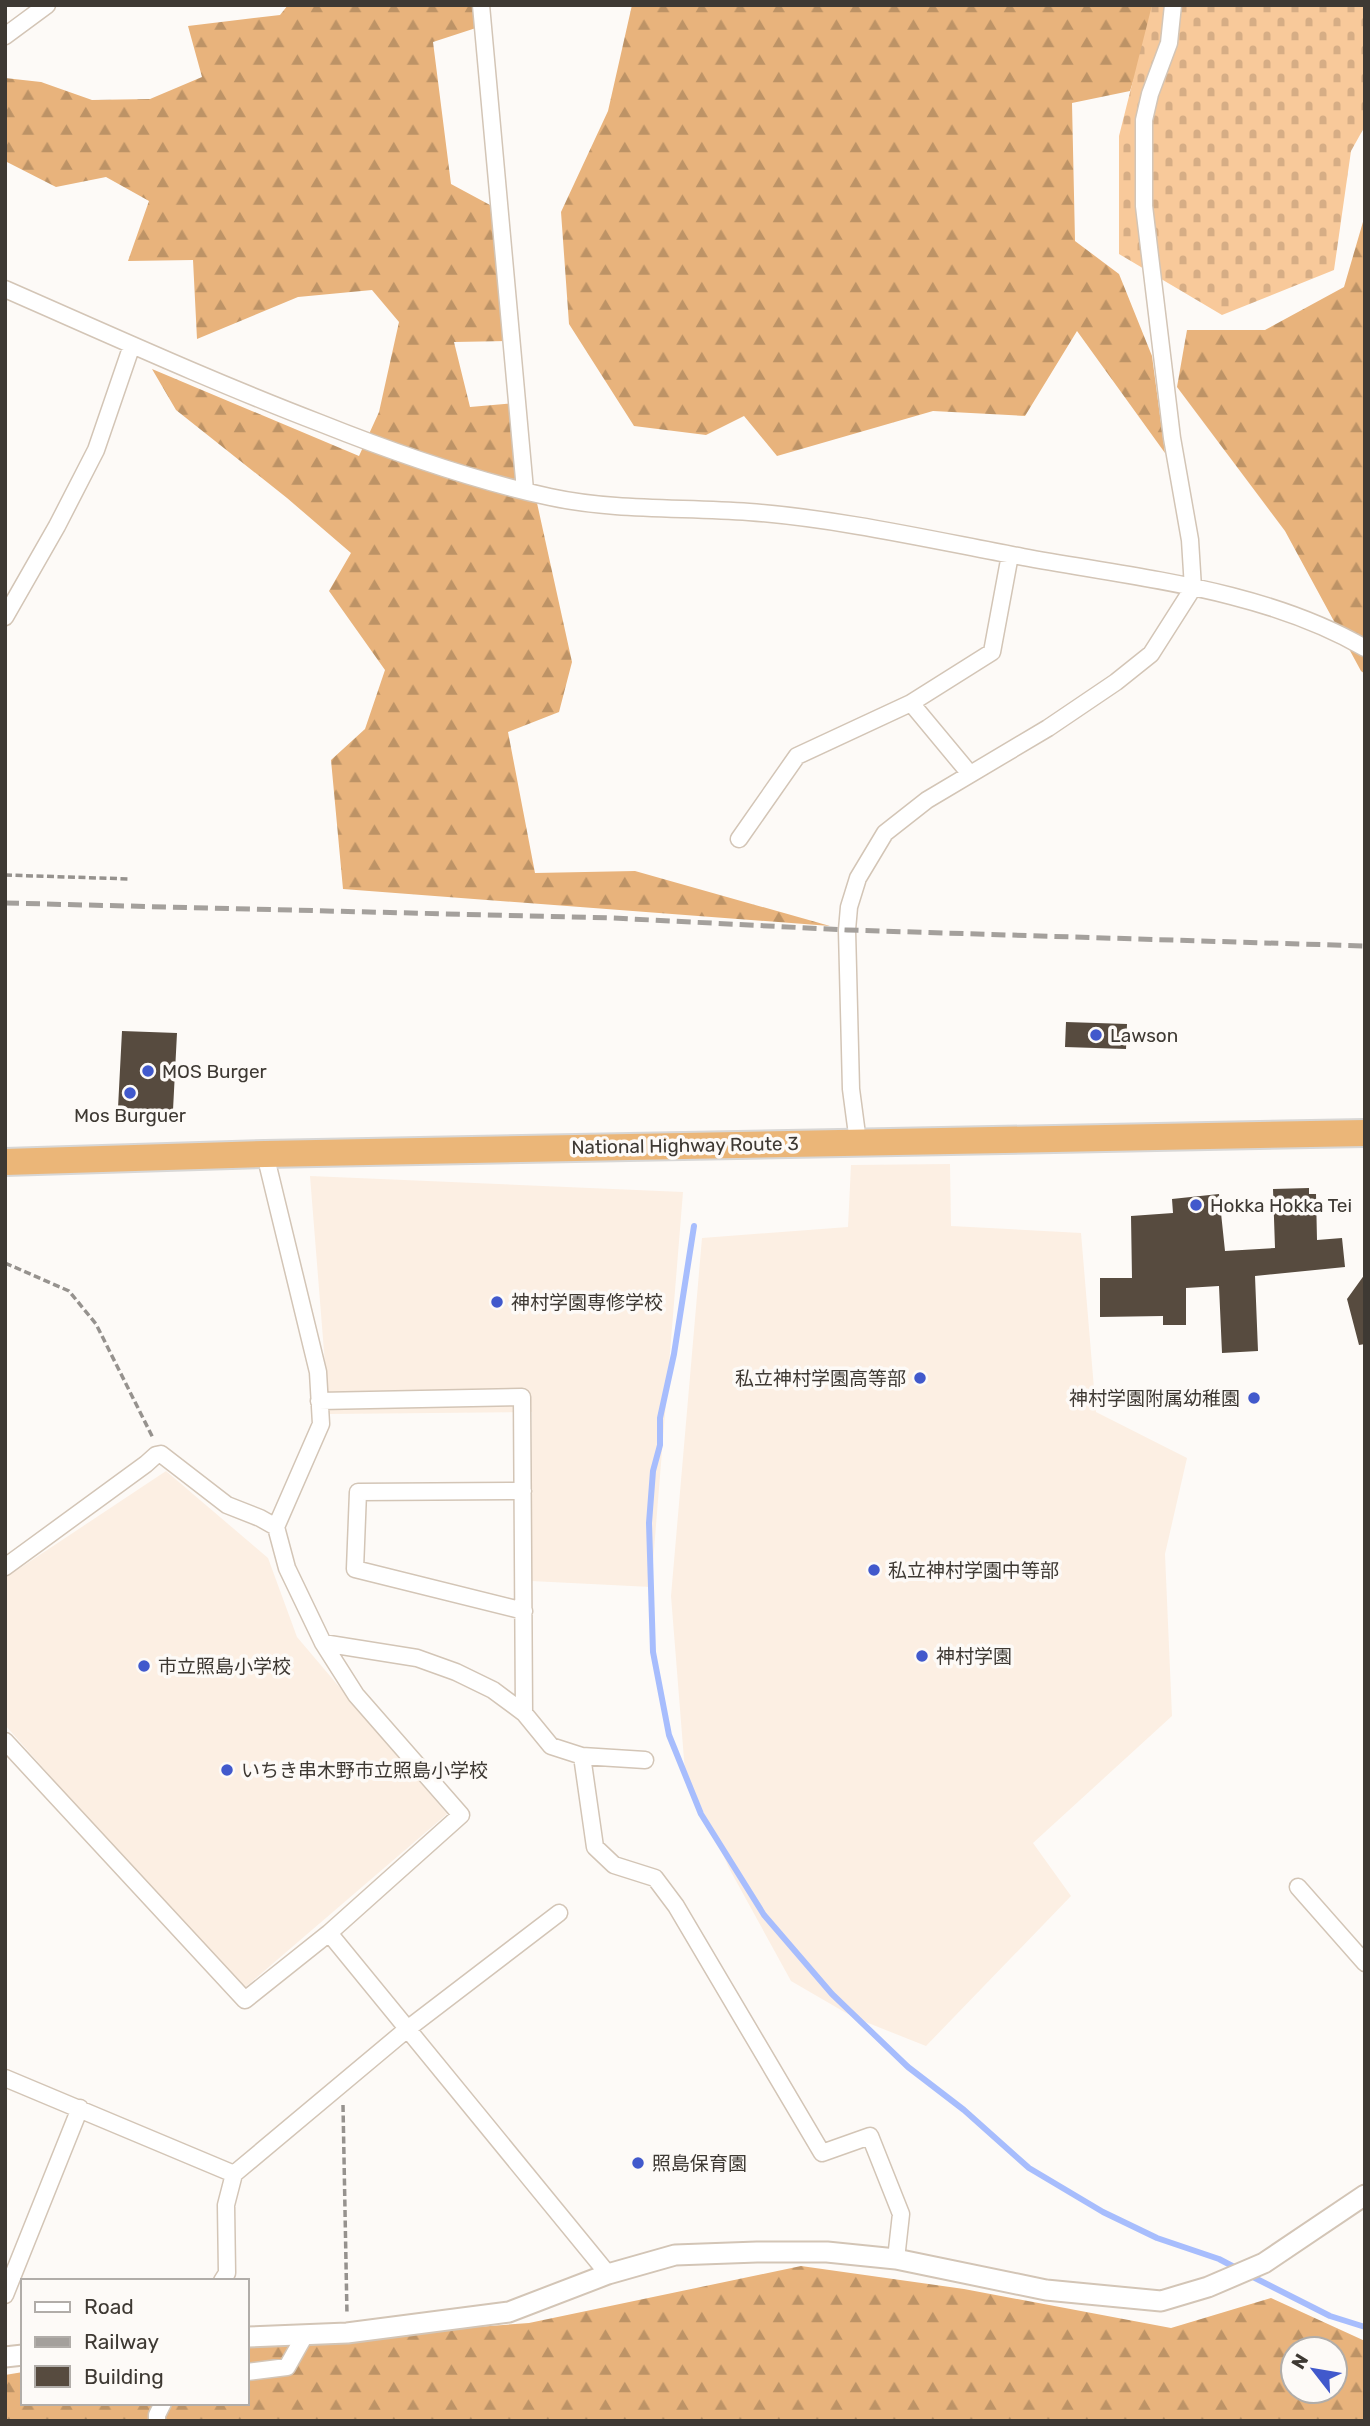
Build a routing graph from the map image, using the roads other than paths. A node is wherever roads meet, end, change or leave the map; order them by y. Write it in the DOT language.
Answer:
graph roads {
  1 [pos="47,5"];
  2 [pos="481,5"];
  3 [pos="1173,5"];
  4 [pos="5,36"];
  5 [pos="5,289"];
  6 [pos="132,345"];
  7 [pos="525,490"];
  8 [pos="1010,555"];
  9 [pos="1193,588"];
  10 [pos="5,617"];
  11 [pos="1365,648"];
  12 [pos="911,704"];
  13 [pos="970,774"];
  14 [pos="739,839"];
  15 [pos="1365,1133"];
  16 [pos="858,1142"];
  17 [pos="265,1154"];
  18 [pos="5,1162"];
  19 [pos="319,1401"];
  20 [pos="523,1491"];
  21 [pos="276,1527"];
  22 [pos="5,1567"];
  23 [pos="524,1611"];
  24 [pos="323,1643"];
  25 [pos="524,1713"];
  26 [pos="5,1741"];
  27 [pos="582,1756"];
  28 [pos="645,1760"];
  29 [pos="1298,1887"];
  30 [pos="559,1913"];
  31 [pos="329,1933"];
  32 [pos="1365,1963"];
  33 [pos="406,2030"];
  34 [pos="5,2078"];
  35 [pos="80,2108"];
  36 [pos="234,2174"];
  37 [pos="1365,2195"];
  38 [pos="896,2259"];
  39 [pos="608,2274"];
  40 [pos="223,2279"];
  41 [pos="5,2295"];
  42 [pos="305,2335"];
  43 [pos="248,2337"];
  44 [pos="248,2372"];
  1 -- 4 [label="street"];
  2 -- 7 [label="street"];
  3 -- 9 [label="street"];
  5 -- 6 [label="street"];
  6 -- 7 [label="street"];
  6 -- 10 [label="street"];
  7 -- 8 [label="street"];
  8 -- 9 [label="street"];
  8 -- 12 [label="street"];
  9 -- 11 [label="street"];
  9 -- 13 [label="street"];
  12 -- 13 [label="street"];
  12 -- 14 [label="street"];
  13 -- 16 [label="street"];
  15 -- 16 [label="highway, National Highway Route 3"];
  16 -- 17 [label="highway, National Highway Route 3"];
  17 -- 18 [label="highway, National Highway Route 3"];
  17 -- 19 [label="street"];
  19 -- 20 [label="street"];
  19 -- 21 [label="street"];
  20 -- 23 [label="street"];
  20 -- 23 [label="street"];
  21 -- 22 [label="street"];
  21 -- 24 [label="street"];
  23 -- 25 [label="street"];
  24 -- 25 [label="street"];
  24 -- 31 [label="street"];
  25 -- 27 [label="street"];
  26 -- 31 [label="street"];
  27 -- 28 [label="street"];
  27 -- 38 [label="street"];
  29 -- 32 [label="street"];
  30 -- 33 [label="street"];
  31 -- 33 [label="street"];
  33 -- 36 [label="street"];
  33 -- 39 [label="street"];
  34 -- 35 [label="street"];
  35 -- 36 [label="street"];
  35 -- 41 [label="street"];
  36 -- 40 [label="street"];
  37 -- 38 [label="street"];
  38 -- 39 [label="street"];
  39 -- 42 [label="street"];
  42 -- 43 [label="street"];
  42 -- 44 [label="street"];
}
